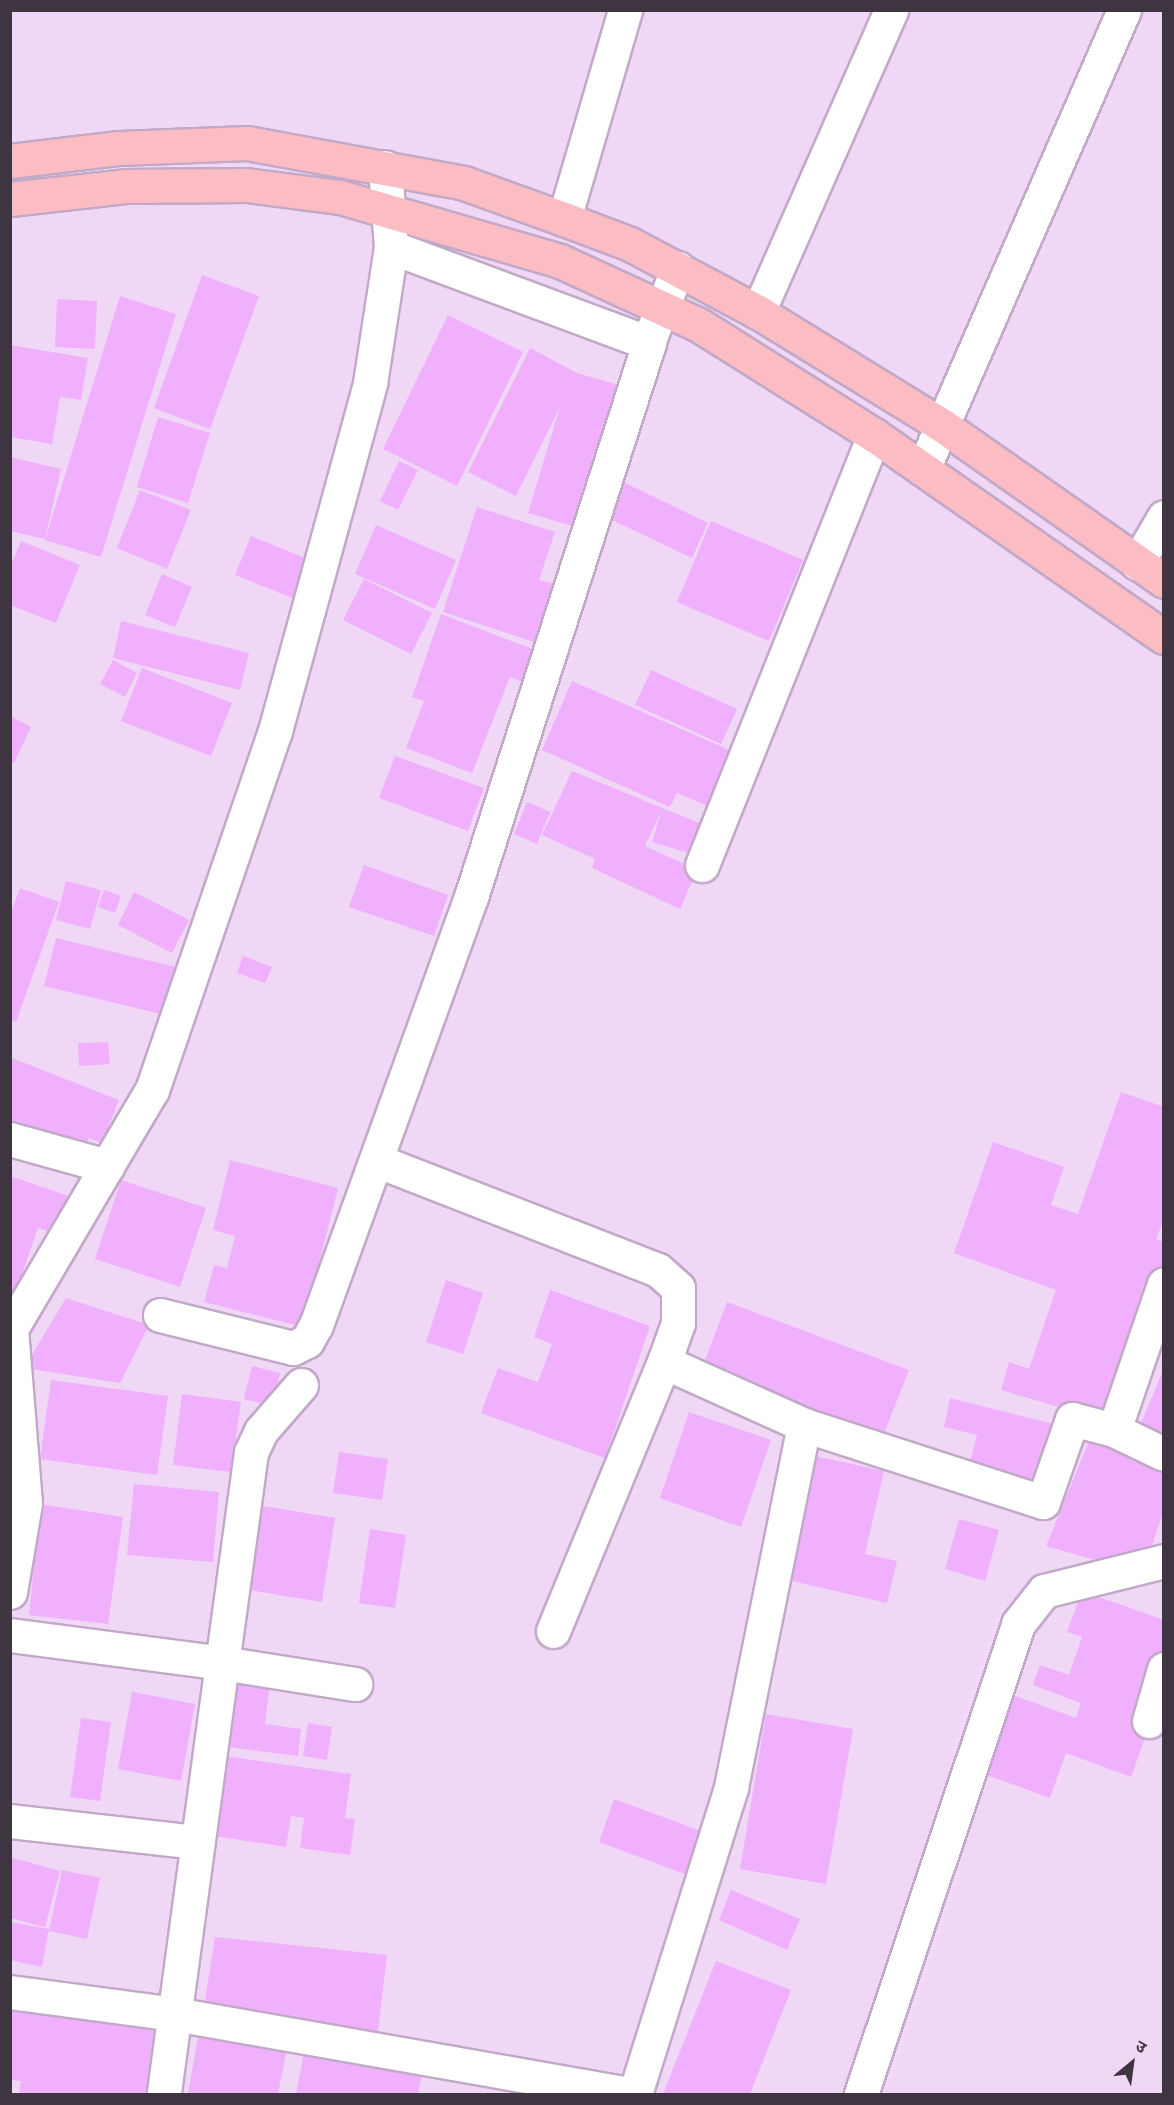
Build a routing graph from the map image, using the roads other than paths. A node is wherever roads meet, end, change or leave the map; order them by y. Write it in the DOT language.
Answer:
graph roads {
  1 [pos="625,10"];
  2 [pos="891,10"];
  3 [pos="1124,10"];
  4 [pos="10,161"];
  5 [pos="385,167"];
  6 [pos="10,199"];
  7 [pos="391,212"];
  8 [pos="564,219"];
  9 [pos="391,247"];
  10 [pos="678,268"];
  11 [pos="662,306"];
  12 [pos="758,312"];
  13 [pos="649,343"];
  14 [pos="944,426"];
  15 [pos="874,435"];
  16 [pos="923,469"];
  17 [pos="1164,517"];
  18 [pos="1137,563"];
  19 [pos="1164,581"];
  20 [pos="1164,637"];
  21 [pos="702,865"];
  22 [pos="10,1139"];
  23 [pos="378,1161"];
  24 [pos="107,1166"];
  25 [pos="1164,1284"];
  26 [pos="160,1316"];
  27 [pos="11,1329"];
  28 [pos="663,1362"];
  29 [pos="301,1385"];
  30 [pos="804,1425"];
  31 [pos="1114,1431"];
  32 [pos="1164,1454"];
  33 [pos="1164,1561"];
  34 [pos="10,1592"];
  35 [pos="553,1631"];
  36 [pos="10,1635"];
  37 [pos="222,1663"];
  38 [pos="1164,1669"];
  39 [pos="355,1684"];
  40 [pos="1149,1721"];
  41 [pos="10,1821"];
  42 [pos="197,1842"];
  43 [pos="10,1992"];
  44 [pos="175,2014"];
  45 [pos="164,2094"];
  46 [pos="630,2094"];
  47 [pos="635,2094"];
  48 [pos="861,2094"];
  1 -- 8 [label="street"];
  2 -- 12 [label="street"];
  3 -- 14 [label="street"];
  4 -- 5 [label="main road"];
  5 -- 7 [label="street"];
  5 -- 8 [label="main road"];
  6 -- 7 [label="main road"];
  7 -- 9 [label="street"];
  7 -- 11 [label="main road"];
  8 -- 10 [label="main road"];
  9 -- 13 [label="street"];
  9 -- 24 [label="street"];
  10 -- 11 [label="street"];
  10 -- 12 [label="main road"];
  11 -- 13 [label="street"];
  11 -- 15 [label="main road"];
  12 -- 14 [label="main road"];
  13 -- 23 [label="street"];
  14 -- 16 [label="street"];
  14 -- 18 [label="main road"];
  15 -- 16 [label="main road"];
  15 -- 21 [label="street"];
  16 -- 20 [label="main road"];
  17 -- 18 [label="street"];
  18 -- 19 [label="main road"];
  22 -- 24 [label="street"];
  23 -- 26 [label="street"];
  23 -- 28 [label="street"];
  24 -- 27 [label="street"];
  25 -- 31 [label="street"];
  27 -- 34 [label="street"];
  28 -- 30 [label="street"];
  28 -- 35 [label="street"];
  29 -- 37 [label="street"];
  30 -- 31 [label="street"];
  30 -- 47 [label="street"];
  31 -- 32 [label="street"];
  33 -- 48 [label="street"];
  36 -- 37 [label="street"];
  37 -- 39 [label="street"];
  37 -- 42 [label="street"];
  38 -- 40 [label="street"];
  41 -- 42 [label="street"];
  42 -- 44 [label="street"];
  43 -- 44 [label="street"];
  44 -- 45 [label="street"];
  44 -- 46 [label="street"];
}
